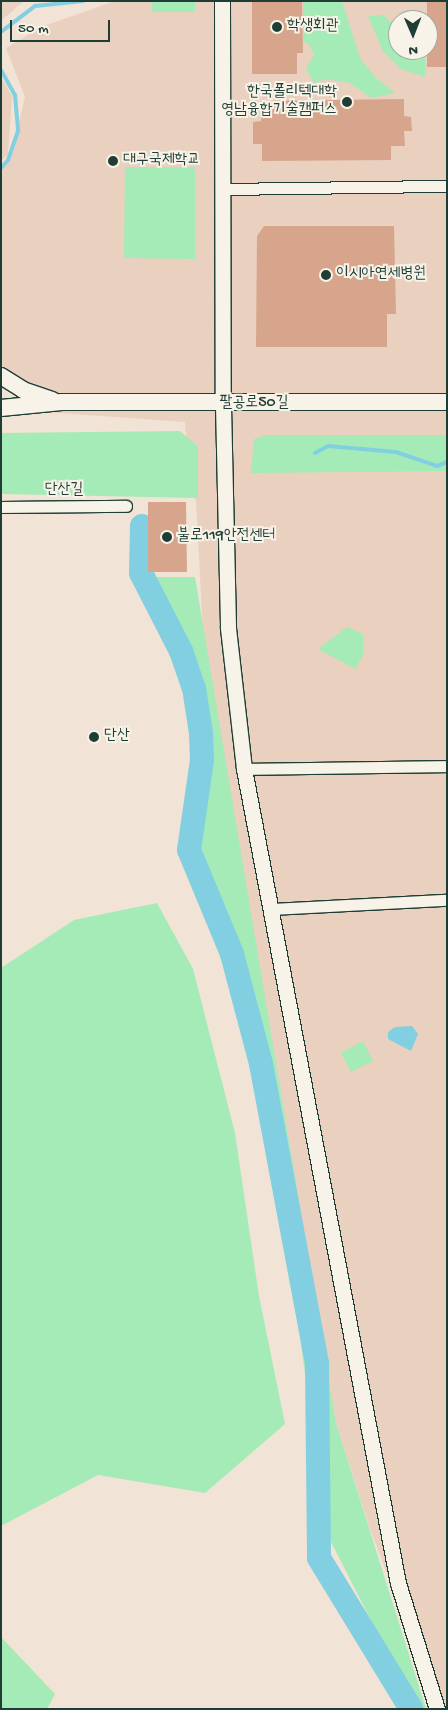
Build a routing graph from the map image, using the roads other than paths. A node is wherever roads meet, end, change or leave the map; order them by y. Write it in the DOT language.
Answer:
graph roads {
  1 [pos="222,1"];
  2 [pos="447,186"];
  3 [pos="224,189"];
  4 [pos="1,376"];
  5 [pos="62,402"];
  6 [pos="447,402"];
  7 [pos="223,405"];
  8 [pos="1,408"];
  9 [pos="126,506"];
  10 [pos="1,507"];
  11 [pos="447,766"];
  12 [pos="244,769"];
  13 [pos="446,900"];
  14 [pos="272,909"];
  15 [pos="438,1709"];
  1 -- 3 [label="street"];
  2 -- 3 [label="street"];
  3 -- 7 [label="street"];
  4 -- 5 [label="main road"];
  5 -- 7 [label="main road, 팔공로50길"];
  5 -- 8 [label="main road"];
  6 -- 7 [label="main road, 팔공로50길"];
  7 -- 12 [label="street"];
  9 -- 10 [label="street, 단산길"];
  11 -- 12 [label="street"];
  12 -- 14 [label="street"];
  13 -- 14 [label="street"];
  14 -- 15 [label="street"];
}
